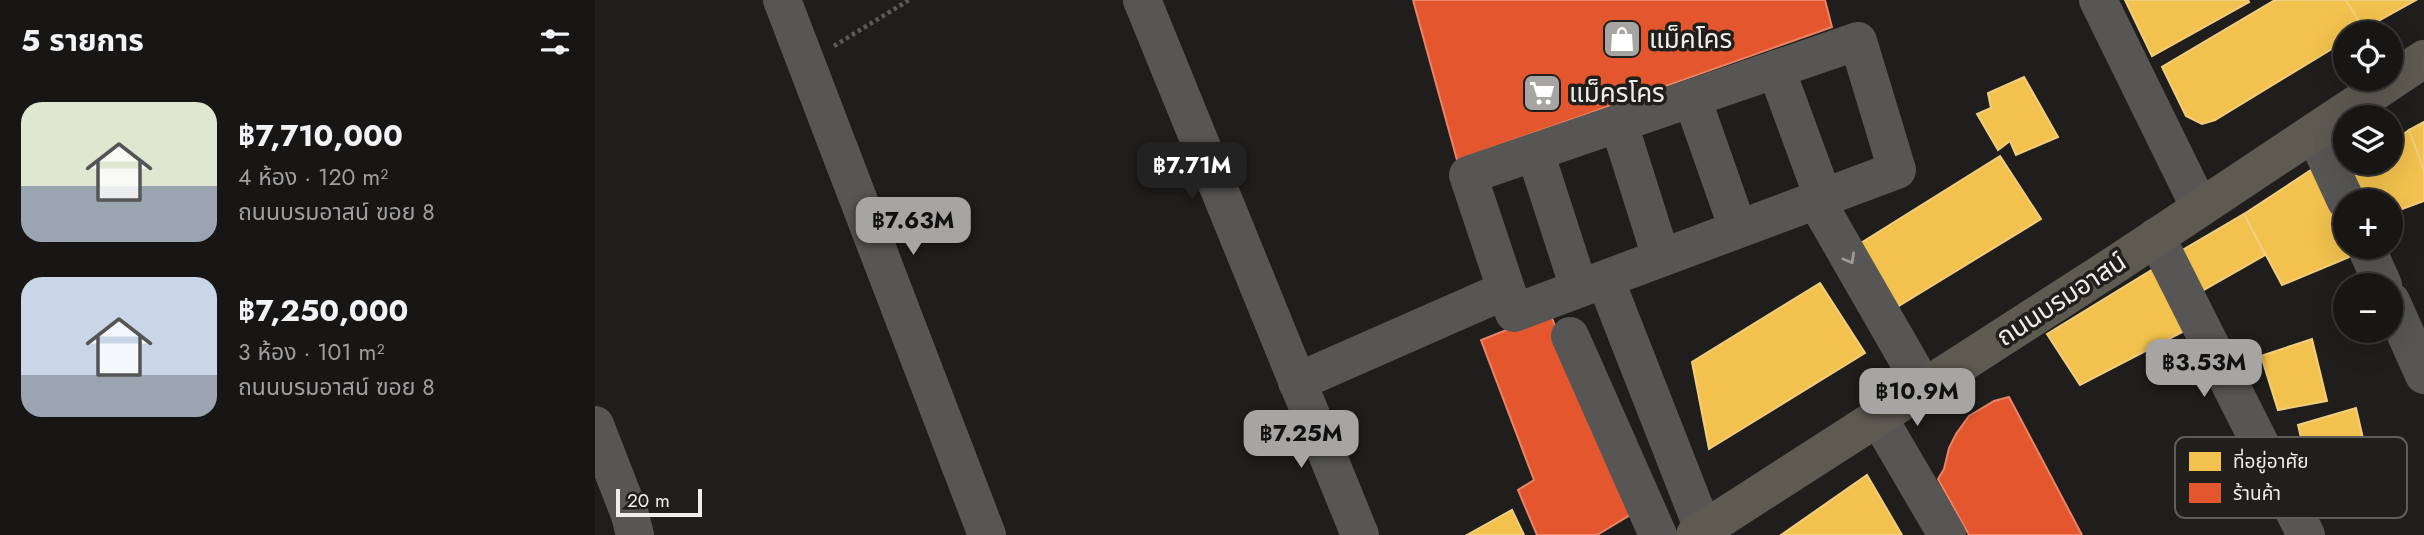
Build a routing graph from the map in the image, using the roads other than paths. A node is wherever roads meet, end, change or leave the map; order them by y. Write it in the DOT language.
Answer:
graph roads {
  1 [pos="782,0"];
  2 [pos="1142,0"];
  3 [pos="2098,0"];
  4 [pos="2424,59"];
  5 [pos="1776,69"];
  6 [pos="1692,98"];
  7 [pos="1619,124"];
  8 [pos="2315,132"];
  9 [pos="1535,152"];
  10 [pos="2341,189"];
  11 [pos="1819,199"];
  12 [pos="2200,208"];
  13 [pos="1738,229"];
  14 [pos="2156,237"];
  15 [pos="1661,257"];
  16 [pos="1592,283"];
  17 [pos="1506,290"];
  18 [pos="2403,328"];
  19 [pos="1570,336"];
  20 [pos="2424,375"];
  21 [pos="1297,382"];
  22 [pos="1924,388"];
  23 [pos="1878,417"];
  24 [pos="595,425"];
  25 [pos="2257,437"];
  26 [pos="2297,518"];
  27 [pos="626,531"];
  28 [pos="1699,532"];
  29 [pos="988,535"];
  30 [pos="1360,535"];
  31 [pos="1658,535"];
  32 [pos="1947,535"];
  33 [pos="2306,535"];
  1 -- 29 [label="street"];
  2 -- 21 [label="street"];
  3 -- 12 [label="street"];
  4 -- 8 [label="main road, ถนนบรมอาสน์"];
  5 -- 6 [label="street"];
  5 -- 11 [label="street"];
  5 -- 11 [label="street"];
  6 -- 7 [label="street"];
  6 -- 13 [label="street"];
  7 -- 9 [label="street"];
  7 -- 15 [label="street"];
  8 -- 10 [label="street"];
  8 -- 12 [label="main road, ถนนบรมอาสน์"];
  9 -- 16 [label="street"];
  9 -- 17 [label="street"];
  11 -- 13 [label="street"];
  11 -- 22 [label="street, one-way"];
  12 -- 14 [label="main road, ถนนบรมอาสน์"];
  13 -- 15 [label="street"];
  14 -- 22 [label="main road, ถนนบรมอาสน์"];
  14 -- 25 [label="street"];
  15 -- 16 [label="street"];
  16 -- 17 [label="street"];
  16 -- 28 [label="street"];
  17 -- 21 [label="street"];
  18 -- 20 [label="street"];
  19 -- 31 [label="street"];
  21 -- 30 [label="street"];
  22 -- 23 [label="main road, ถนนบรมอาสน์"];
  23 -- 28 [label="main road, ถนนบรมอาสน์"];
  23 -- 32 [label="street"];
  24 -- 27 [label="street"];
  26 -- 33 [label="street"];
}
